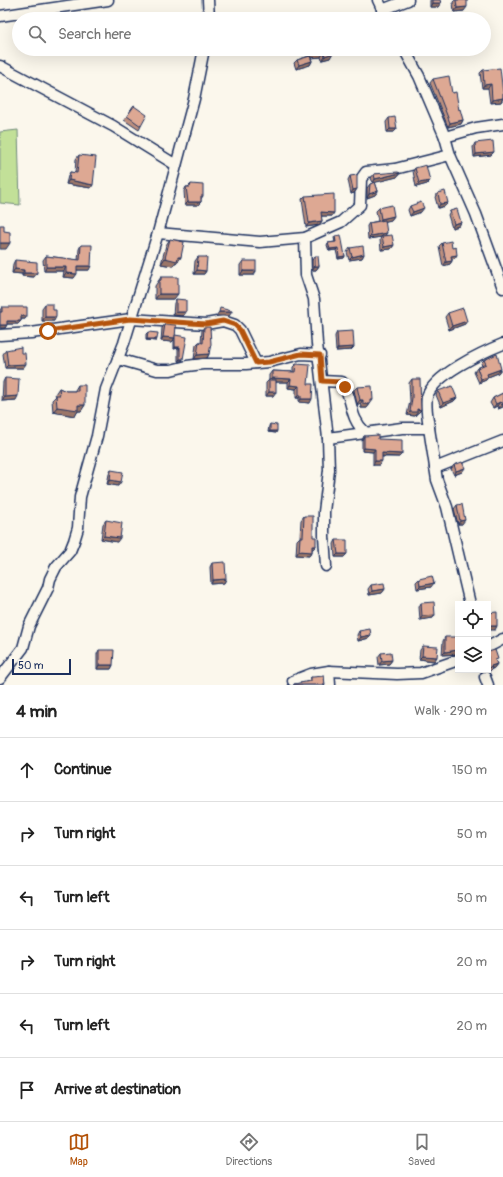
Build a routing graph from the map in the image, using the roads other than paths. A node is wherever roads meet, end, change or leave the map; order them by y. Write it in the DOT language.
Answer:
graph roads {
  1 [pos="108,0"];
  2 [pos="208,0"];
  3 [pos="378,0"];
  4 [pos="408,0"];
  5 [pos="382,10"];
  6 [pos="27,12"];
  7 [pos="209,12"];
  8 [pos="12,14"];
  9 [pos="0,16"];
  10 [pos="203,56"];
  11 [pos="408,56"];
  12 [pos="0,66"];
  13 [pos="503,124"];
  14 [pos="445,137"];
  15 [pos="450,155"];
  16 [pos="176,165"];
  17 [pos="158,233"];
  18 [pos="305,238"];
  19 [pos="503,288"];
  20 [pos="130,319"];
  21 [pos="0,336"];
  22 [pos="503,344"];
  23 [pos="320,355"];
  24 [pos="118,360"];
  25 [pos="256,363"];
  26 [pos="322,381"];
  27 [pos="429,428"];
  28 [pos="364,432"];
  29 [pos="328,438"];
  30 [pos="503,441"];
  31 [pos="435,468"];
  32 [pos="326,566"];
  33 [pos="469,601"];
  34 [pos="503,639"];
  35 [pos="491,646"];
  36 [pos="455,661"];
  37 [pos="329,671"];
  38 [pos="0,678"];
  39 [pos="293,681"];
  40 [pos="330,685"];
  1 -- 6 [label="street"];
  2 -- 7 [label="street"];
  3 -- 5 [label="street"];
  4 -- 5 [label="street"];
  8 -- 9 [label="street"];
  10 -- 16 [label="street"];
  11 -- 14 [label="street"];
  12 -- 16 [label="street"];
  13 -- 14 [label="street"];
  14 -- 15 [label="street"];
  15 -- 18 [label="street"];
  15 -- 19 [label="street"];
  16 -- 17 [label="street"];
  17 -- 18 [label="street"];
  17 -- 20 [label="street"];
  18 -- 23 [label="street"];
  20 -- 21 [label="street"];
  20 -- 24 [label="street"];
  20 -- 25 [label="street"];
  22 -- 27 [label="street"];
  23 -- 25 [label="street"];
  23 -- 26 [label="street"];
  24 -- 25 [label="street"];
  24 -- 38 [label="street"];
  26 -- 28 [label="street"];
  26 -- 29 [label="street"];
  27 -- 28 [label="street"];
  27 -- 31 [label="street"];
  28 -- 29 [label="street"];
  29 -- 32 [label="street"];
  30 -- 31 [label="street"];
  31 -- 33 [label="street"];
  34 -- 35 [label="street"];
  36 -- 37 [label="street"];
  37 -- 39 [label="street"];
  37 -- 40 [label="street"];
}
